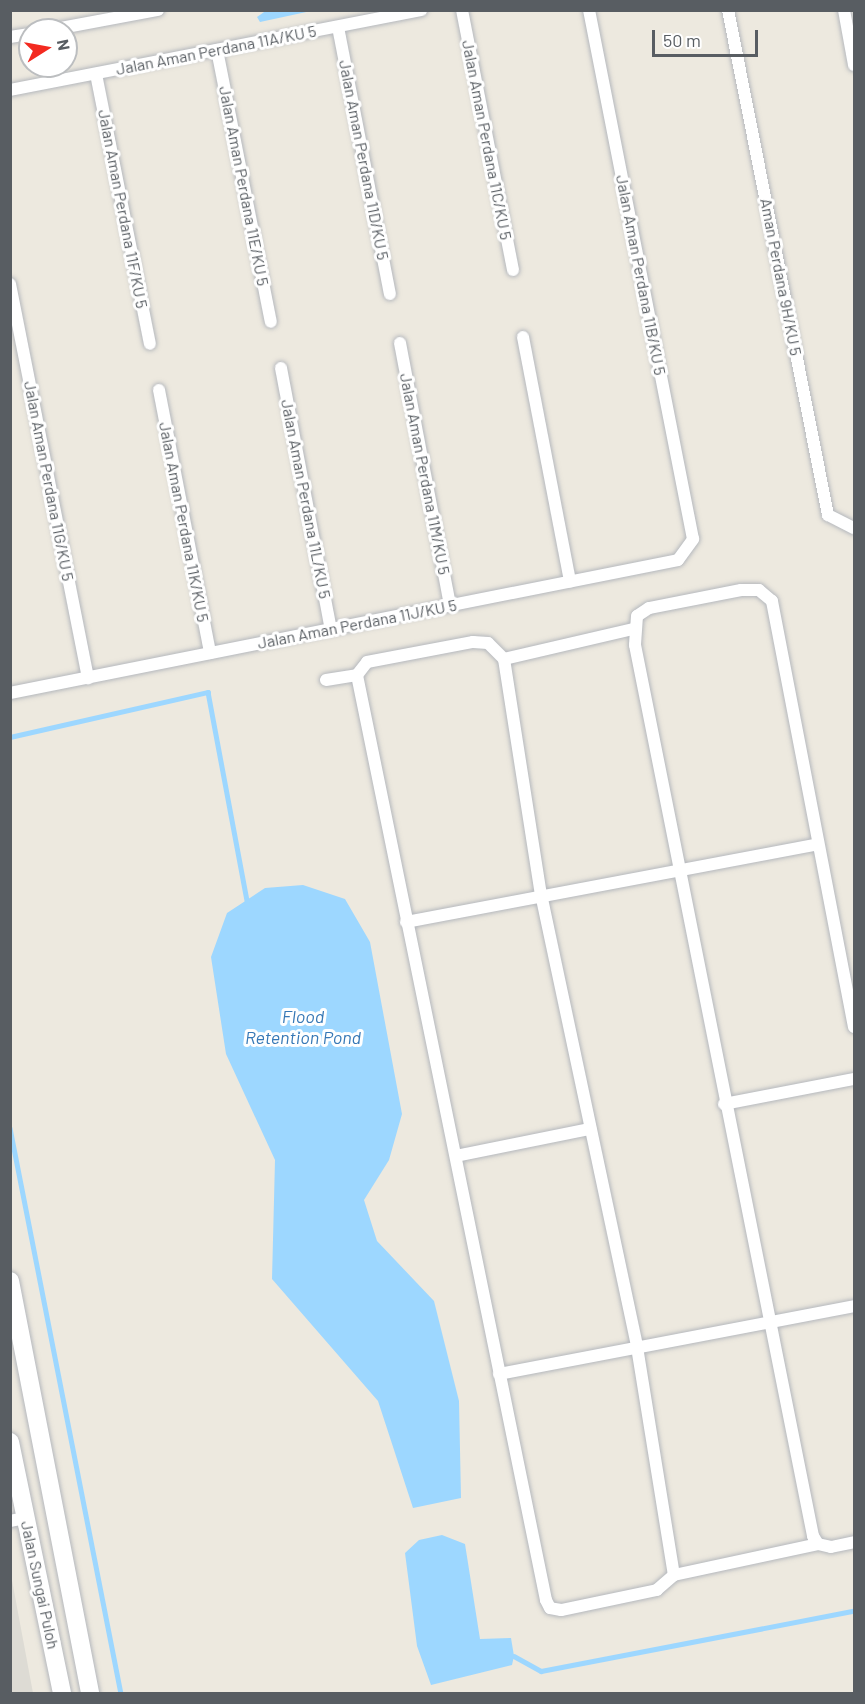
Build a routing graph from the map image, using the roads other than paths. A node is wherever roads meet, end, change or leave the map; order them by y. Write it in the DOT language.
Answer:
graph roads {
  1 [pos="158,10"];
  2 [pos="421,10"];
  3 [pos="462,10"];
  4 [pos="589,10"];
  5 [pos="728,10"];
  6 [pos="844,10"];
  7 [pos="78,25"];
  8 [pos="338,27"];
  9 [pos="217,50"];
  10 [pos="855,65"];
  11 [pos="96,74"];
  12 [pos="10,90"];
  13 [pos="513,270"];
  14 [pos="10,284"];
  15 [pos="390,294"];
  16 [pos="271,322"];
  17 [pos="522,337"];
  18 [pos="400,343"];
  19 [pos="150,344"];
  20 [pos="280,368"];
  21 [pos="159,390"];
  22 [pos="854,528"];
  23 [pos="693,539"];
  24 [pos="570,582"];
  25 [pos="450,605"];
  26 [pos="331,629"];
  27 [pos="633,629"];
  28 [pos="210,653"];
  29 [pos="504,659"];
  30 [pos="357,675"];
  31 [pos="88,678"];
  32 [pos="326,680"];
  33 [pos="10,693"];
  34 [pos="817,844"];
  35 [pos="677,870"];
  36 [pos="541,894"];
  37 [pos="406,922"];
  38 [pos="855,1027"];
  39 [pos="855,1079"];
  40 [pos="724,1104"];
  41 [pos="590,1129"];
  42 [pos="456,1156"];
  43 [pos="10,1281"];
  44 [pos="855,1306"];
  45 [pos="769,1323"];
  46 [pos="637,1347"];
  47 [pos="499,1374"];
  48 [pos="10,1442"];
  49 [pos="18,1519"];
  50 [pos="855,1542"];
  51 [pos="818,1544"];
  52 [pos="674,1575"];
  53 [pos="62,1694"];
  54 [pos="90,1694"];
  1 -- 7 [label="street"];
  2 -- 8 [label="street, Jalan Aman Perdana 11A/KU 5"];
  3 -- 13 [label="street, Jalan Aman Perdana 11C/KU 5"];
  4 -- 23 [label="street, Jalan Aman Perdana 11B/KU 5"];
  5 -- 22 [label="street, Aman Perdana 9H/KU 5"];
  6 -- 10 [label="street"];
  8 -- 9 [label="street, Jalan Aman Perdana 11A/KU 5"];
  8 -- 15 [label="street, Jalan Aman Perdana 11D/KU 5"];
  9 -- 11 [label="street, Jalan Aman Perdana 11A/KU 5"];
  9 -- 16 [label="street, Jalan Aman Perdana 11E/KU 5"];
  11 -- 12 [label="street, Jalan Aman Perdana 11A/KU 5"];
  11 -- 19 [label="street, Jalan Aman Perdana 11F/KU 5"];
  14 -- 31 [label="street, Jalan Aman Perdana 11G/KU 5"];
  17 -- 24 [label="street"];
  18 -- 25 [label="street, Jalan Aman Perdana 11M/KU 5"];
  20 -- 26 [label="street, Jalan Aman Perdana 11L/KU 5"];
  21 -- 28 [label="street, Jalan Aman Perdana 11K/KU 5"];
  23 -- 24 [label="street, Jalan Aman Perdana 11J/KU 5"];
  24 -- 25 [label="street, Jalan Aman Perdana 11J/KU 5"];
  25 -- 26 [label="street, Jalan Aman Perdana 11J/KU 5"];
  26 -- 28 [label="street, Jalan Aman Perdana 11J/KU 5"];
  27 -- 29 [label="street"];
  27 -- 34 [label="street"];
  27 -- 35 [label="street"];
  28 -- 31 [label="street, Jalan Aman Perdana 11J/KU 5"];
  29 -- 30 [label="street"];
  29 -- 36 [label="street"];
  30 -- 32 [label="street"];
  30 -- 37 [label="street"];
  31 -- 33 [label="street, Jalan Aman Perdana 11J/KU 5"];
  34 -- 35 [label="street"];
  34 -- 38 [label="street"];
  35 -- 36 [label="street"];
  35 -- 40 [label="street"];
  36 -- 37 [label="street"];
  36 -- 41 [label="street"];
  37 -- 42 [label="street"];
  39 -- 40 [label="street"];
  40 -- 45 [label="street"];
  41 -- 42 [label="street"];
  41 -- 46 [label="street"];
  42 -- 47 [label="street"];
  43 -- 54 [label="street"];
  44 -- 45 [label="street"];
  45 -- 46 [label="street"];
  45 -- 51 [label="street"];
  46 -- 47 [label="street"];
  46 -- 52 [label="street"];
  47 -- 52 [label="street"];
  48 -- 49 [label="street, Jalan Sungai Puloh"];
  49 -- 53 [label="street, Jalan Sungai Puloh"];
  50 -- 51 [label="street"];
  51 -- 52 [label="street"];
}
